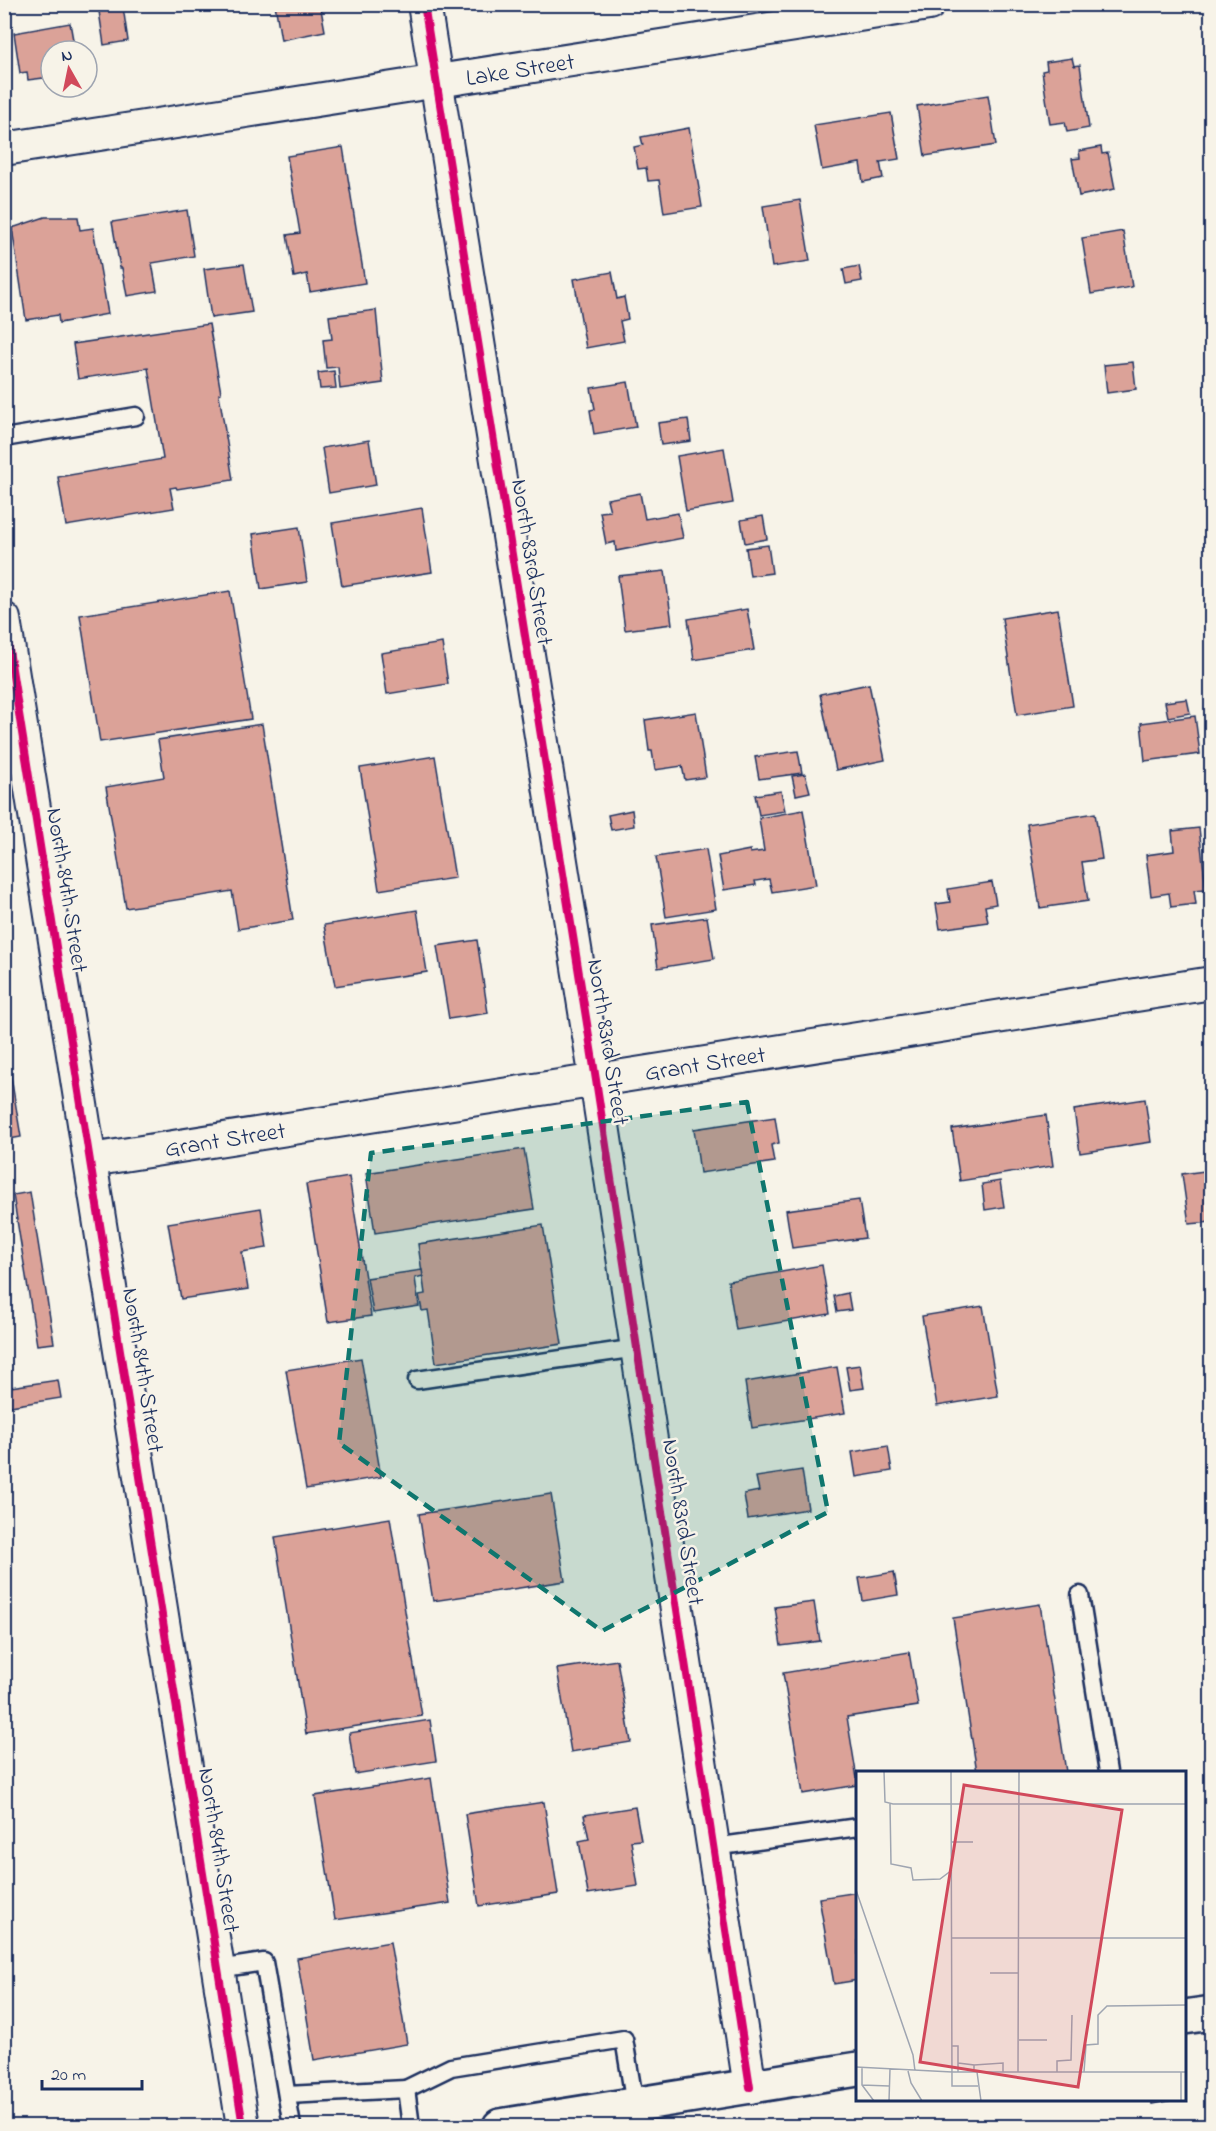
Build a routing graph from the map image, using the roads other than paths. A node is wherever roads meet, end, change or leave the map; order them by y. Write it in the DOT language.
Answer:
graph roads {
  1 [pos="424,4"];
  2 [pos="929,4"];
  3 [pos="436,83"];
  4 [pos="4,149"];
  5 [pos="136,416"];
  6 [pos="4,438"];
  7 [pos="4,619"];
  8 [pos="7,656"];
  9 [pos="1212,983"];
  10 [pos="596,1080"];
  11 [pos="91,1160"];
  12 [pos="637,1348"];
  13 [pos="417,1380"];
  14 [pos="1080,1595"];
  15 [pos="1108,1771"];
  16 [pos="856,1827"];
  17 [pos="714,1847"];
  18 [pos="218,1969"];
  19 [pos="1212,2013"];
  20 [pos="1186,2017"];
  21 [pos="856,2069"];
  22 [pos="750,2086"];
  23 [pos="406,2088"];
  24 [pos="287,2095"];
  25 [pos="635,2105"];
  26 [pos="243,2127"];
  27 [pos="292,2127"];
  28 [pos="411,2127"];
  29 [pos="500,2127"];
  1 -- 3 [label="street, North 83rd Street"];
  2 -- 3 [label="street, Lake Street"];
  3 -- 4 [label="street, Lake Street"];
  3 -- 10 [label="street, North 83rd Street"];
  5 -- 6 [label="lane"];
  7 -- 8 [label="street, North 84th Street"];
  8 -- 11 [label="street, North 84th Street"];
  9 -- 10 [label="street, Grant Street"];
  10 -- 11 [label="street, Grant Street"];
  10 -- 12 [label="street, North 83rd Street"];
  11 -- 18 [label="street, North 84th Street"];
  12 -- 13 [label="lane"];
  12 -- 17 [label="street, North 83rd Street"];
  14 -- 15 [label="lane"];
  16 -- 17 [label="lane"];
  17 -- 22 [label="street, North 83rd Street"];
  18 -- 24 [label="lane"];
  18 -- 26 [label="street, North 84th Street"];
  19 -- 20 [label="main road"];
  21 -- 22 [label="main road"];
  22 -- 25 [label="main road"];
  23 -- 24 [label="lane"];
  23 -- 25 [label="lane"];
  23 -- 28 [label="lane"];
  24 -- 27 [label="lane"];
  25 -- 29 [label="main road"];
}
